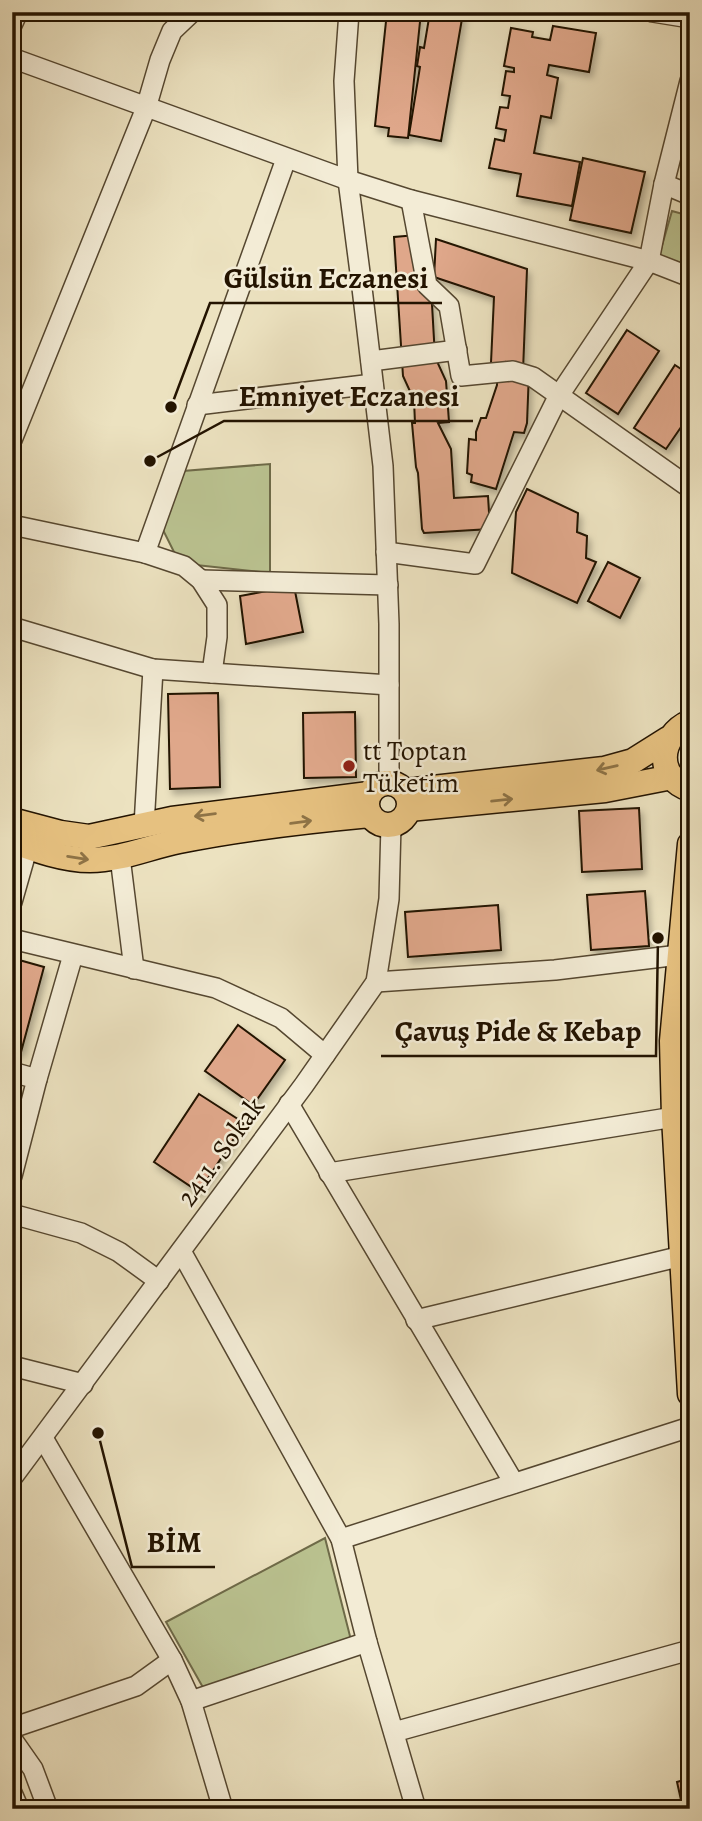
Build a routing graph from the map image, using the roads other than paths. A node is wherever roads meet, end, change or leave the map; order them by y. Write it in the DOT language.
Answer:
graph roads {
  1 [pos="18,12"];
  2 [pos="192,12"];
  3 [pos="349,12"];
  4 [pos="653,12"];
  5 [pos="690,18"];
  6 [pos="12,25"];
  7 [pos="12,58"];
  8 [pos="690,80"];
  9 [pos="146,108"];
  10 [pos="286,159"];
  11 [pos="348,180"];
  12 [pos="664,184"];
  13 [pos="690,195"];
  14 [pos="411,200"];
  15 [pos="649,261"];
  16 [pos="690,277"];
  17 [pos="457,350"];
  18 [pos="371,361"];
  19 [pos="373,384"];
  20 [pos="558,397"];
  21 [pos="197,405"];
  22 [pos="12,440"];
  23 [pos="690,488"];
  24 [pos="12,525"];
  25 [pos="386,552"];
  26 [pos="145,553"];
  27 [pos="201,580"];
  28 [pos="388,585"];
  29 [pos="12,627"];
  30 [pos="153,669"];
  31 [pos="212,673"];
  32 [pos="389,685"];
  33 [pos="690,722"];
  34 [pos="668,739"];
  35 [pos="681,783"];
  36 [pos="389,803"];
  37 [pos="12,820"];
  38 [pos="144,826"];
  39 [pos="20,843"];
  40 [pos="690,844"];
  41 [pos="120,857"];
  42 [pos="12,902"];
  43 [pos="12,939"];
  44 [pos="73,955"];
  45 [pos="679,955"];
  46 [pos="134,969"];
  47 [pos="376,982"];
  48 [pos="325,1055"];
  49 [pos="12,1072"];
  50 [pos="37,1079"];
  51 [pos="289,1104"];
  52 [pos="674,1117"];
  53 [pos="329,1173"];
  54 [pos="12,1177"];
  55 [pos="12,1214"];
  56 [pos="181,1251"];
  57 [pos="682,1256"];
  58 [pos="159,1281"];
  59 [pos="416,1320"];
  60 [pos="12,1366"];
  61 [pos="83,1384"];
  62 [pos="690,1394"];
  63 [pos="690,1427"];
  64 [pos="43,1438"];
  65 [pos="12,1478"];
  66 [pos="514,1483"];
  67 [pos="341,1539"];
  68 [pos="367,1642"];
  69 [pos="690,1650"];
  70 [pos="172,1660"];
  71 [pos="191,1701"];
  72 [pos="12,1728"];
  73 [pos="394,1732"];
  74 [pos="12,1739"];
  75 [pos="12,1793"];
  76 [pos="19,1809"];
  77 [pos="48,1809"];
  78 [pos="223,1809"];
  79 [pos="416,1809"];
  1 -- 6 [label="street"];
  2 -- 9 [label="street"];
  3 -- 11 [label="street, 2411. Sokak"];
  4 -- 5 [label="street"];
  7 -- 9 [label="street"];
  8 -- 12 [label="street"];
  9 -- 10 [label="street"];
  9 -- 22 [label="street"];
  10 -- 11 [label="street"];
  10 -- 21 [label="street"];
  11 -- 14 [label="street"];
  11 -- 18 [label="street, 2411. Sokak"];
  12 -- 13 [label="street"];
  12 -- 15 [label="street"];
  14 -- 15 [label="street"];
  14 -- 17 [label="street"];
  15 -- 16 [label="street"];
  15 -- 20 [label="street"];
  17 -- 18 [label="street"];
  17 -- 20 [label="street"];
  18 -- 19 [label="street, 2411. Sokak"];
  19 -- 21 [label="street"];
  19 -- 25 [label="street, 2411. Sokak"];
  20 -- 23 [label="street"];
  20 -- 25 [label="street"];
  21 -- 26 [label="street"];
  24 -- 26 [label="street"];
  25 -- 28 [label="street, 2411. Sokak"];
  26 -- 27 [label="street"];
  27 -- 28 [label="street"];
  27 -- 31 [label="street"];
  28 -- 32 [label="street, 2411. Sokak"];
  29 -- 30 [label="street"];
  30 -- 31 [label="street"];
  30 -- 38 [label="street"];
  31 -- 32 [label="street"];
  32 -- 36 [label="street, 2411. Sokak"];
  33 -- 34 [label="main road"];
  34 -- 35 [label="main road"];
  34 -- 36 [label="main road, one-way"];
  36 -- 35 [label="main road, one-way"];
  36 -- 38 [label="main road, one-way"];
  41 -- 36 [label="main road, one-way"];
  36 -- 47 [label="street, 2411. Sokak"];
  37 -- 38 [label="main road"];
  39 -- 41 [label="main road, one-way"];
  39 -- 42 [label="street"];
  40 -- 45 [label="main road"];
  41 -- 46 [label="street"];
  43 -- 44 [label="street"];
  44 -- 46 [label="street"];
  44 -- 50 [label="street"];
  45 -- 47 [label="street"];
  45 -- 52 [label="main road"];
  46 -- 48 [label="street"];
  47 -- 48 [label="street, 2411. Sokak"];
  48 -- 51 [label="street, 2411. Sokak"];
  49 -- 50 [label="street"];
  50 -- 54 [label="street"];
  51 -- 53 [label="street"];
  51 -- 56 [label="street, 2411. Sokak"];
  52 -- 53 [label="street"];
  52 -- 57 [label="main road"];
  53 -- 59 [label="street"];
  55 -- 58 [label="street"];
  56 -- 58 [label="street, 2411. Sokak"];
  56 -- 67 [label="street"];
  57 -- 59 [label="street"];
  57 -- 62 [label="main road"];
  58 -- 61 [label="street, 2411. Sokak"];
  59 -- 66 [label="street"];
  60 -- 61 [label="street"];
  61 -- 64 [label="street, 2411. Sokak"];
  63 -- 66 [label="street"];
  64 -- 65 [label="street, 2411. Sokak"];
  64 -- 70 [label="street"];
  66 -- 67 [label="street"];
  67 -- 68 [label="street"];
  68 -- 71 [label="street"];
  68 -- 73 [label="street"];
  69 -- 73 [label="street"];
  70 -- 71 [label="street"];
  70 -- 72 [label="street"];
  71 -- 78 [label="street"];
  73 -- 79 [label="street"];
  74 -- 77 [label="street"];
  75 -- 76 [label="street"];
}
